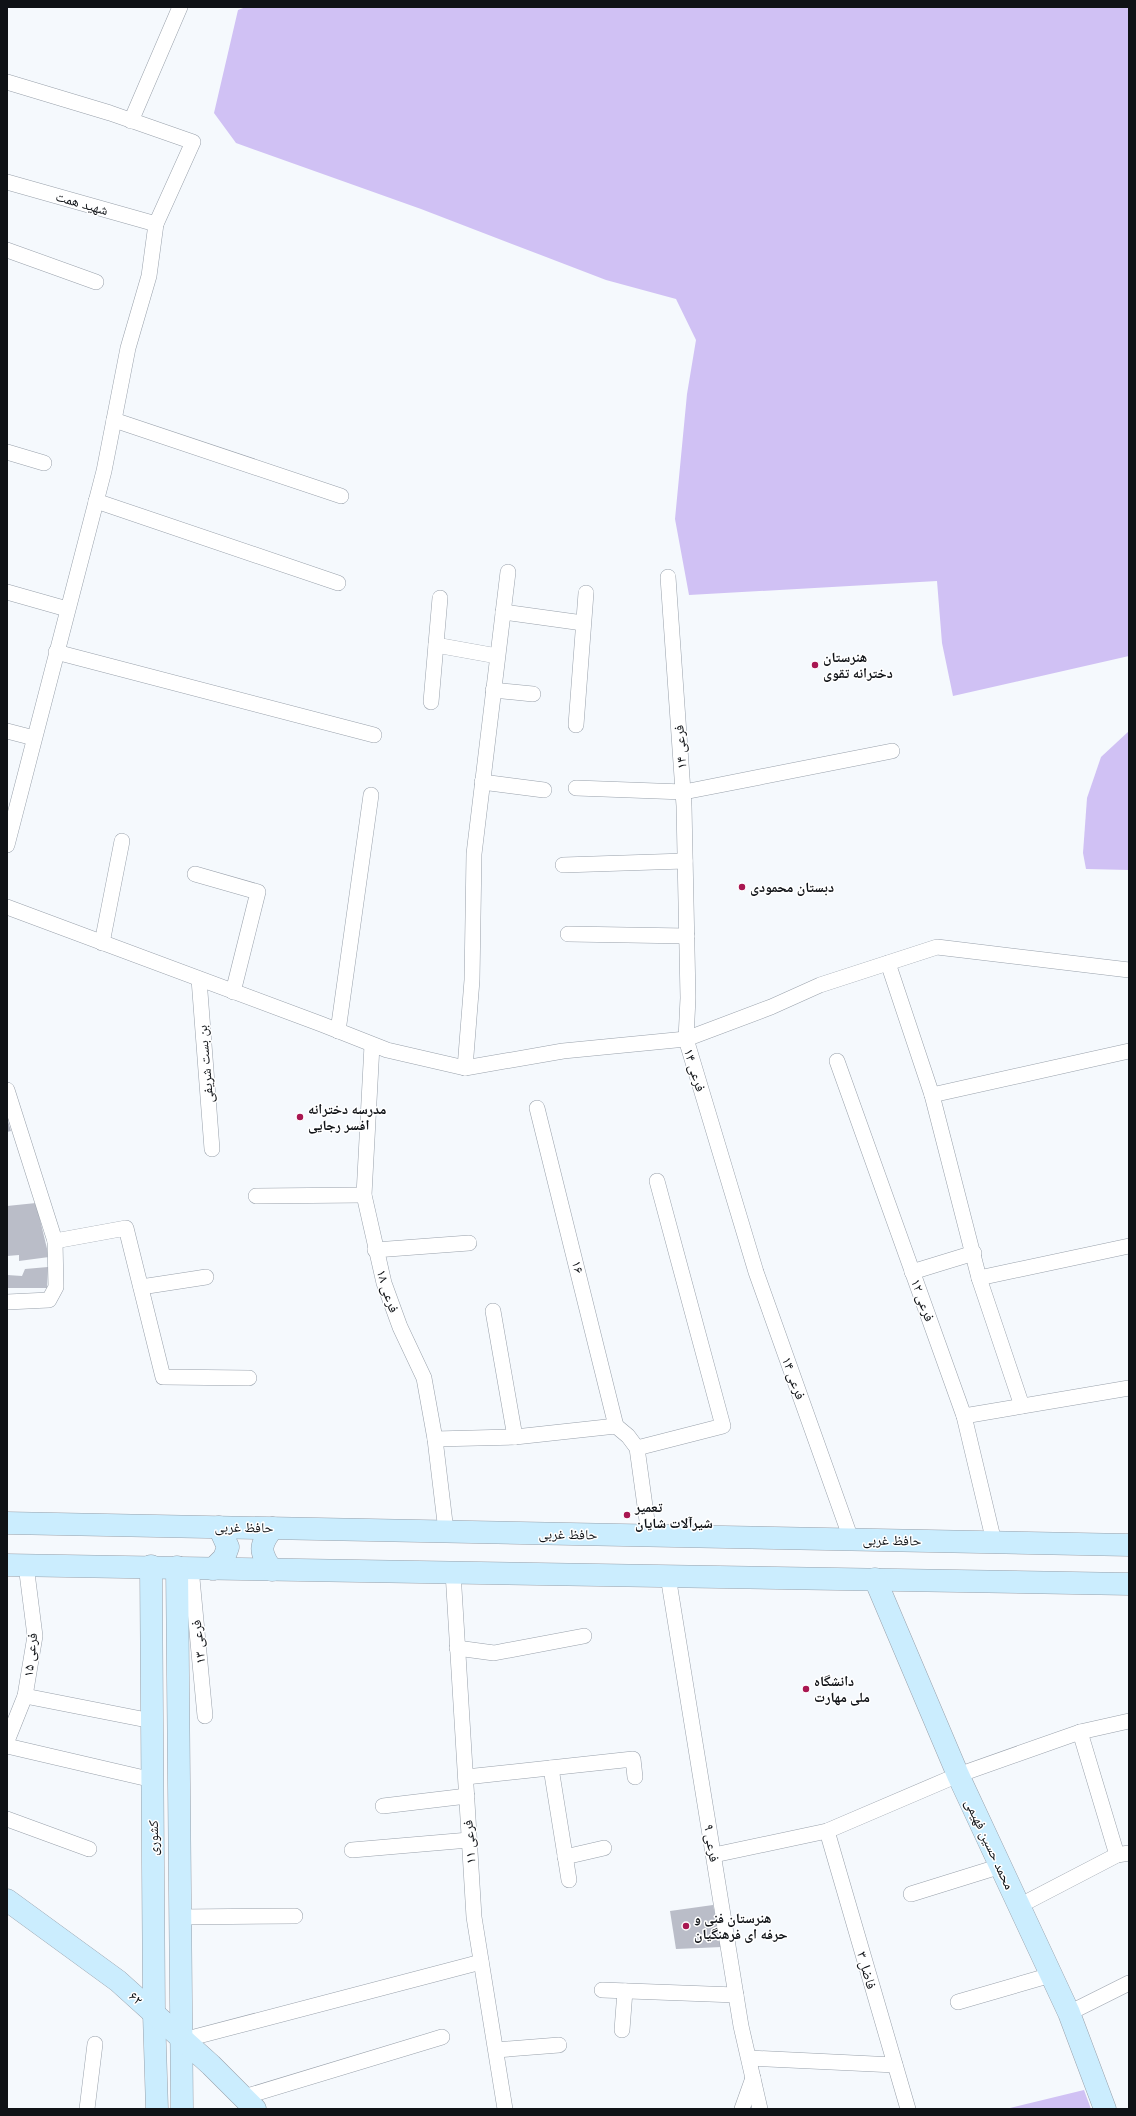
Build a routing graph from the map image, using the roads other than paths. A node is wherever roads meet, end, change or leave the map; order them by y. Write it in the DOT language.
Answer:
graph roads {
  1 [pos="180,7"];
  2 [pos="7,82"];
  3 [pos="131,121"];
  4 [pos="7,182"];
  5 [pos="156,224"];
  6 [pos="7,250"];
  7 [pos="96,282"];
  8 [pos="114,420"];
  9 [pos="7,452"];
  10 [pos="44,463"];
  11 [pos="341,496"];
  12 [pos="96,501"];
  13 [pos="508,572"];
  14 [pos="668,576"];
  15 [pos="338,583"];
  16 [pos="7,592"];
  17 [pos="586,593"];
  18 [pos="440,598"];
  19 [pos="67,609"];
  20 [pos="503,612"];
  21 [pos="583,623"];
  22 [pos="436,645"];
  23 [pos="56,652"];
  24 [pos="497,656"];
  25 [pos="493,690"];
  26 [pos="533,694"];
  27 [pos="431,702"];
  28 [pos="576,726"];
  29 [pos="7,731"];
  30 [pos="374,735"];
  31 [pos="34,738"];
  32 [pos="892,751"];
  33 [pos="482,782"];
  34 [pos="576,788"];
  35 [pos="544,790"];
  36 [pos="684,792"];
  37 [pos="372,795"];
  38 [pos="122,841"];
  39 [pos="7,845"];
  40 [pos="685,861"];
  41 [pos="563,865"];
  42 [pos="195,874"];
  43 [pos="7,907"];
  44 [pos="568,934"];
  45 [pos="686,936"];
  46 [pos="102,943"];
  47 [pos="888,963"];
  48 [pos="1129,970"];
  49 [pos="198,978"];
  50 [pos="233,992"];
  51 [pos="338,1031"];
  52 [pos="686,1039"];
  53 [pos="372,1044"];
  54 [pos="1129,1051"];
  55 [pos="837,1061"];
  56 [pos="465,1068"];
  57 [pos="7,1090"];
  58 [pos="932,1095"];
  59 [pos="537,1108"];
  60 [pos="212,1149"];
  61 [pos="657,1181"];
  62 [pos="364,1195"];
  63 [pos="256,1196"];
  64 [pos="55,1241"];
  65 [pos="469,1243"];
  66 [pos="1129,1246"];
  67 [pos="375,1250"];
  68 [pos="974,1253"];
  69 [pos="912,1272"];
  70 [pos="206,1277"];
  71 [pos="979,1278"];
  72 [pos="141,1288"];
  73 [pos="7,1302"];
  74 [pos="493,1310"];
  75 [pos="249,1378"];
  76 [pos="1129,1388"];
  77 [pos="1022,1406"];
  78 [pos="964,1416"];
  79 [pos="616,1426"];
  80 [pos="516,1437"];
  81 [pos="435,1439"];
  82 [pos="632,1442"];
  83 [pos="7,1522"];
  84 [pos="220,1527"];
  85 [pos="273,1528"];
  86 [pos="446,1531"];
  87 [pos="649,1535"];
  88 [pos="851,1539"];
  89 [pos="994,1542"];
  90 [pos="1129,1545"];
  91 [pos="16,1565"];
  92 [pos="151,1566"];
  93 [pos="184,1568"];
  94 [pos="213,1569"];
  95 [pos="272,1570"];
  96 [pos="453,1572"];
  97 [pos="668,1576"];
  98 [pos="875,1579"];
  99 [pos="1129,1584"];
  100 [pos="584,1636"];
  101 [pos="458,1648"];
  102 [pos="25,1696"];
  103 [pos="206,1716"];
  104 [pos="152,1721"];
  105 [pos="1129,1721"];
  106 [pos="1080,1732"];
  107 [pos="7,1741"];
  108 [pos="7,1746"];
  109 [pos="552,1768"];
  110 [pos="958,1775"];
  111 [pos="466,1777"];
  112 [pos="636,1777"];
  113 [pos="153,1780"];
  114 [pos="467,1796"];
  115 [pos="382,1806"];
  116 [pos="7,1819"];
  117 [pos="827,1832"];
  118 [pos="469,1840"];
  119 [pos="89,1848"];
  120 [pos="604,1848"];
  121 [pos="352,1850"];
  122 [pos="1123,1854"];
  123 [pos="714,1855"];
  124 [pos="565,1857"];
  125 [pos="1001,1866"];
  126 [pos="569,1880"];
  127 [pos="911,1894"];
  128 [pos="7,1900"];
  129 [pos="1019,1906"];
  130 [pos="295,1916"];
  131 [pos="179,1917"];
  132 [pos="481,1962"];
  133 [pos="1051,1975"];
  134 [pos="1129,1983"];
  135 [pos="602,1990"];
  136 [pos="625,1991"];
  137 [pos="736,1995"];
  138 [pos="958,2002"];
  139 [pos="1069,2013"];
  140 [pos="154,2014"];
  141 [pos="622,2030"];
  142 [pos="442,2037"];
  143 [pos="182,2039"];
  144 [pos="96,2044"];
  145 [pos="559,2045"];
  146 [pos="496,2050"];
  147 [pos="749,2058"];
  148 [pos="896,2065"];
  149 [pos="753,2078"];
  150 [pos="250,2103"];
  151 [pos="87,2109"];
  152 [pos="157,2109"];
  153 [pos="182,2109"];
  154 [pos="505,2109"];
  155 [pos="742,2109"];
  156 [pos="760,2109"];
  157 [pos="908,2109"];
  158 [pos="1105,2109"];
  1 -- 3 [label="street"];
  2 -- 3 [label="street"];
  3 -- 5 [label="street"];
  4 -- 5 [label="street, شهید همت"];
  5 -- 8 [label="street"];
  6 -- 7 [label="street"];
  8 -- 11 [label="street"];
  8 -- 12 [label="street"];
  9 -- 10 [label="street"];
  12 -- 15 [label="street"];
  12 -- 19 [label="street"];
  13 -- 20 [label="street"];
  14 -- 36 [label="street, فرعی ۱۴"];
  16 -- 19 [label="street"];
  17 -- 21 [label="street"];
  18 -- 22 [label="street"];
  19 -- 23 [label="street"];
  20 -- 21 [label="street"];
  20 -- 24 [label="street"];
  21 -- 28 [label="street"];
  22 -- 24 [label="street"];
  22 -- 27 [label="street"];
  23 -- 30 [label="street"];
  23 -- 31 [label="street"];
  24 -- 25 [label="street"];
  25 -- 26 [label="street"];
  25 -- 33 [label="street"];
  29 -- 31 [label="street"];
  31 -- 39 [label="street"];
  32 -- 36 [label="street"];
  33 -- 35 [label="street"];
  33 -- 56 [label="street"];
  34 -- 36 [label="street"];
  36 -- 40 [label="street, فرعی ۱۴"];
  37 -- 51 [label="street"];
  38 -- 46 [label="street"];
  40 -- 41 [label="street"];
  40 -- 45 [label="street, فرعی ۱۴"];
  42 -- 50 [label="street"];
  43 -- 46 [label="street"];
  44 -- 45 [label="street"];
  45 -- 52 [label="street, فرعی ۱۴"];
  46 -- 49 [label="street"];
  47 -- 48 [label="street"];
  47 -- 52 [label="street"];
  47 -- 58 [label="street"];
  49 -- 50 [label="street"];
  49 -- 60 [label="street, بن بست شریفی"];
  50 -- 51 [label="street"];
  51 -- 53 [label="street"];
  52 -- 56 [label="street"];
  52 -- 88 [label="street, فرعی ۱۴"];
  53 -- 56 [label="street"];
  53 -- 62 [label="street, فرعی ۱۸"];
  54 -- 58 [label="street"];
  55 -- 69 [label="street, فرعی ۱۲"];
  57 -- 64 [label="street"];
  58 -- 68 [label="street"];
  59 -- 79 [label="street, ۱۶"];
  61 -- 82 [label="street"];
  62 -- 63 [label="street"];
  62 -- 67 [label="street, فرعی ۱۸"];
  64 -- 72 [label="street"];
  64 -- 73 [label="street"];
  65 -- 67 [label="street"];
  66 -- 71 [label="street"];
  67 -- 81 [label="street, فرعی ۱۸"];
  68 -- 69 [label="street"];
  68 -- 71 [label="street"];
  69 -- 78 [label="street, فرعی ۱۲"];
  70 -- 72 [label="street"];
  71 -- 77 [label="street"];
  72 -- 75 [label="street"];
  74 -- 80 [label="street"];
  76 -- 77 [label="street"];
  77 -- 78 [label="street"];
  78 -- 89 [label="street, فرعی ۱۲"];
  79 -- 80 [label="street"];
  79 -- 82 [label="street"];
  80 -- 81 [label="street"];
  81 -- 86 [label="street, فرعی ۱۸"];
  82 -- 87 [label="street"];
  83 -- 84 [label="main road, حافظ غربی"];
  84 -- 85 [label="main road, حافظ غربی"];
  84 -- 94 [label="main road"];
  85 -- 86 [label="main road, حافظ غربی"];
  85 -- 95 [label="main road"];
  86 -- 87 [label="main road, حافظ غربی"];
  87 -- 88 [label="main road, حافظ غربی"];
  88 -- 89 [label="main road, حافظ غربی"];
  89 -- 90 [label="main road, حافظ غربی"];
  91 -- 92 [label="main road"];
  91 -- 102 [label="street, فرعی ۱۵"];
  92 -- 93 [label="main road"];
  92 -- 104 [label="main road, کشوری"];
  93 -- 94 [label="main road"];
  93 -- 103 [label="street, فرعی ۱۳"];
  93 -- 131 [label="main road, کشوری"];
  94 -- 95 [label="main road"];
  95 -- 96 [label="main road"];
  96 -- 97 [label="main road"];
  96 -- 101 [label="street, فرعی ۱۱"];
  97 -- 98 [label="main road"];
  97 -- 123 [label="street, فرعی ۹"];
  98 -- 99 [label="main road"];
  98 -- 110 [label="main road, محمد حسین فهیمی"];
  100 -- 101 [label="street"];
  101 -- 111 [label="street, فرعی ۱۱"];
  102 -- 104 [label="street"];
  102 -- 107 [label="street, فرعی ۱۵"];
  104 -- 113 [label="main road, کشوری"];
  105 -- 106 [label="street"];
  106 -- 110 [label="street"];
  106 -- 122 [label="street"];
  108 -- 113 [label="street"];
  109 -- 111 [label="street"];
  109 -- 112 [label="street"];
  109 -- 124 [label="street"];
  110 -- 117 [label="street"];
  110 -- 125 [label="main road, محمد حسین فهیمی"];
  111 -- 114 [label="street, فرعی ۱۱"];
  113 -- 140 [label="main road, کشوری"];
  114 -- 115 [label="street"];
  114 -- 118 [label="street, فرعی ۱۱"];
  116 -- 119 [label="street"];
  117 -- 123 [label="street"];
  117 -- 148 [label="street, فاضل ۳"];
  118 -- 121 [label="street"];
  118 -- 132 [label="street, فرعی ۱۱"];
  120 -- 124 [label="street"];
  122 -- 129 [label="street"];
  123 -- 137 [label="street, فرعی ۹"];
  124 -- 126 [label="street"];
  125 -- 127 [label="street"];
  125 -- 129 [label="main road, محمد حسین فهیمی"];
  128 -- 140 [label="main road, ۶۲"];
  129 -- 133 [label="main road, محمد حسین فهیمی"];
  130 -- 131 [label="street"];
  131 -- 143 [label="main road, کشوری"];
  132 -- 143 [label="street"];
  132 -- 146 [label="street, فرعی ۱۱"];
  133 -- 138 [label="street"];
  133 -- 139 [label="main road, محمد حسین فهیمی"];
  134 -- 139 [label="street"];
  135 -- 136 [label="street"];
  136 -- 137 [label="street"];
  136 -- 141 [label="street"];
  137 -- 147 [label="street, فرعی ۹"];
  139 -- 158 [label="main road, محمد حسین فهیمی"];
  140 -- 143 [label="main road, ۶۲"];
  140 -- 152 [label="main road, کشوری"];
  142 -- 150 [label="street"];
  143 -- 150 [label="main road, ۶۲"];
  143 -- 153 [label="main road, کشوری"];
  144 -- 151 [label="street"];
  145 -- 146 [label="street"];
  146 -- 154 [label="street, فرعی ۱۱"];
  147 -- 148 [label="street"];
  147 -- 149 [label="street, فرعی ۹"];
  148 -- 157 [label="street, فاضل ۳"];
  149 -- 155 [label="street"];
  149 -- 156 [label="street, فرعی ۹"];
}
